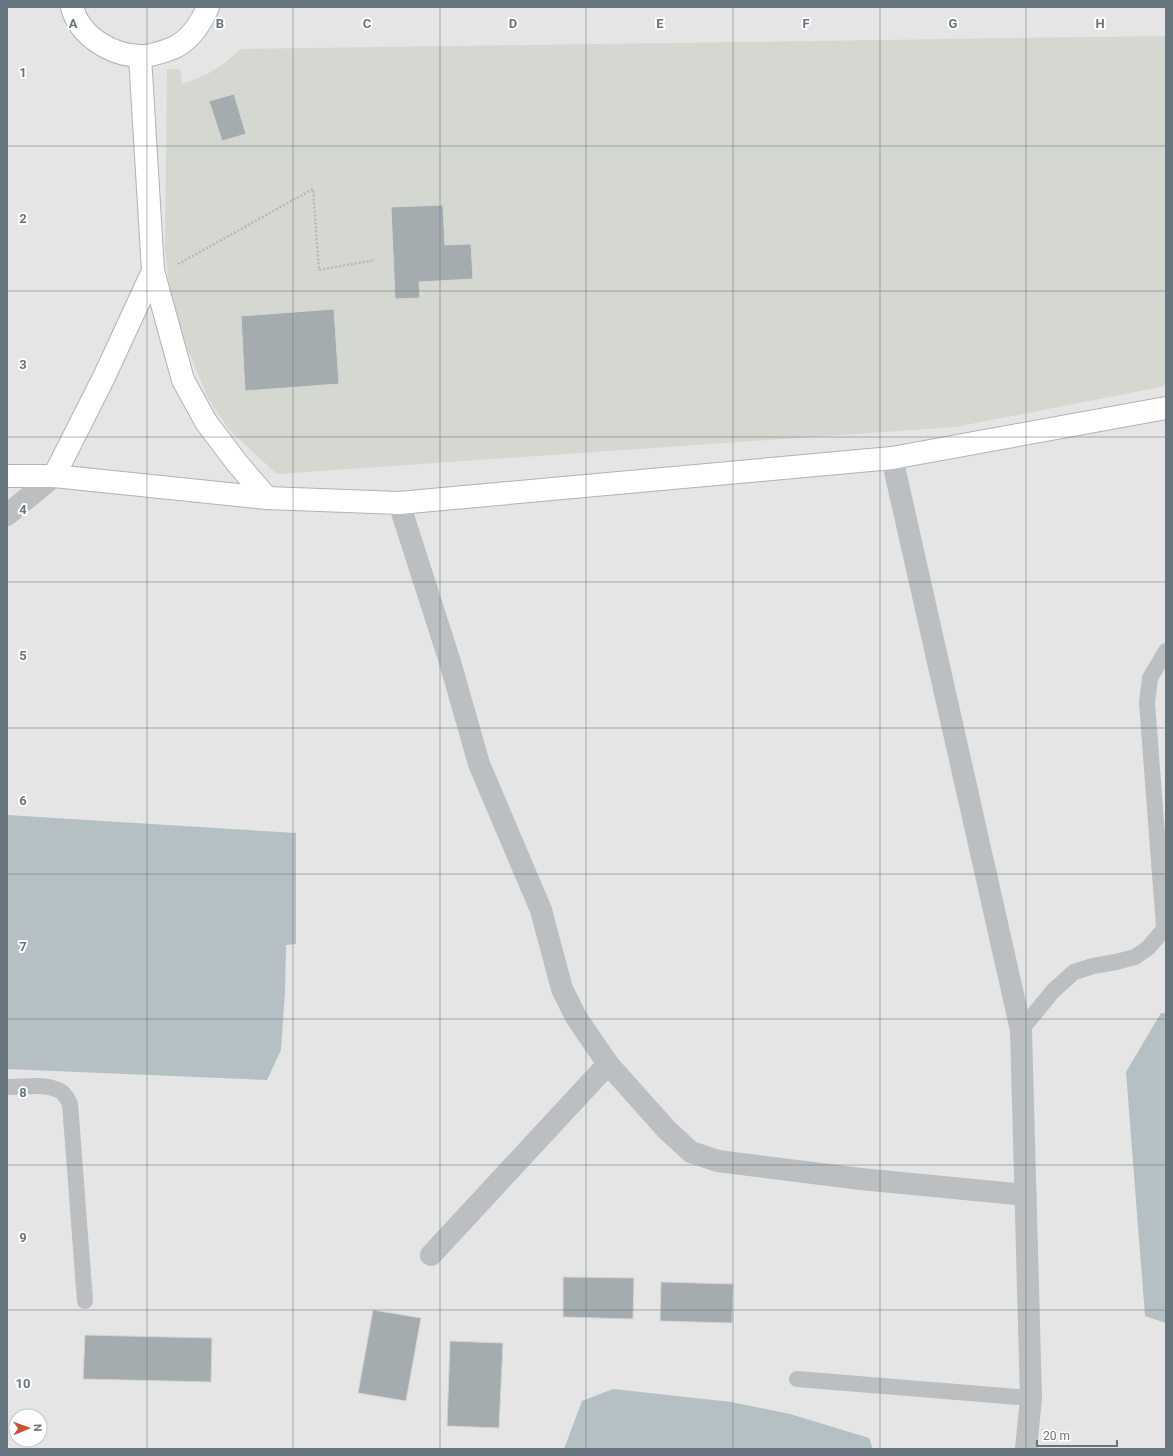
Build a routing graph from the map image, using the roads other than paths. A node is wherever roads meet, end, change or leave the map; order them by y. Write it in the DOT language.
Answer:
graph roads {
  1 [pos="72,7"];
  2 [pos="208,7"];
  3 [pos="140,56"];
  4 [pos="153,270"];
  5 [pos="1166,408"];
  6 [pos="892,458"];
  7 [pos="7,476"];
  8 [pos="54,476"];
  9 [pos="267,498"];
  10 [pos="399,503"];
  11 [pos="7,514"];
  12 [pos="1166,651"];
  13 [pos="1165,927"];
  14 [pos="1021,1030"];
  15 [pos="608,1064"];
  16 [pos="7,1087"];
  17 [pos="1026,1195"];
  18 [pos="431,1255"];
  19 [pos="85,1301"];
  20 [pos="797,1379"];
  21 [pos="1031,1398"];
  22 [pos="1026,1449"];
  1 -- 3 [label="street"];
  2 -- 3 [label="street"];
  3 -- 4 [label="street"];
  4 -- 8 [label="street"];
  4 -- 9 [label="street"];
  5 -- 6 [label="street"];
  6 -- 10 [label="street"];
  6 -- 14 [label="street"];
  7 -- 8 [label="street"];
  8 -- 9 [label="street"];
  8 -- 11 [label="street"];
  9 -- 10 [label="street"];
  10 -- 15 [label="street"];
  12 -- 13 [label="lane"];
  13 -- 14 [label="lane"];
  14 -- 17 [label="street"];
  15 -- 17 [label="street"];
  15 -- 18 [label="street"];
  16 -- 19 [label="lane"];
  17 -- 21 [label="street"];
  20 -- 21 [label="lane"];
  21 -- 22 [label="street"];
}
